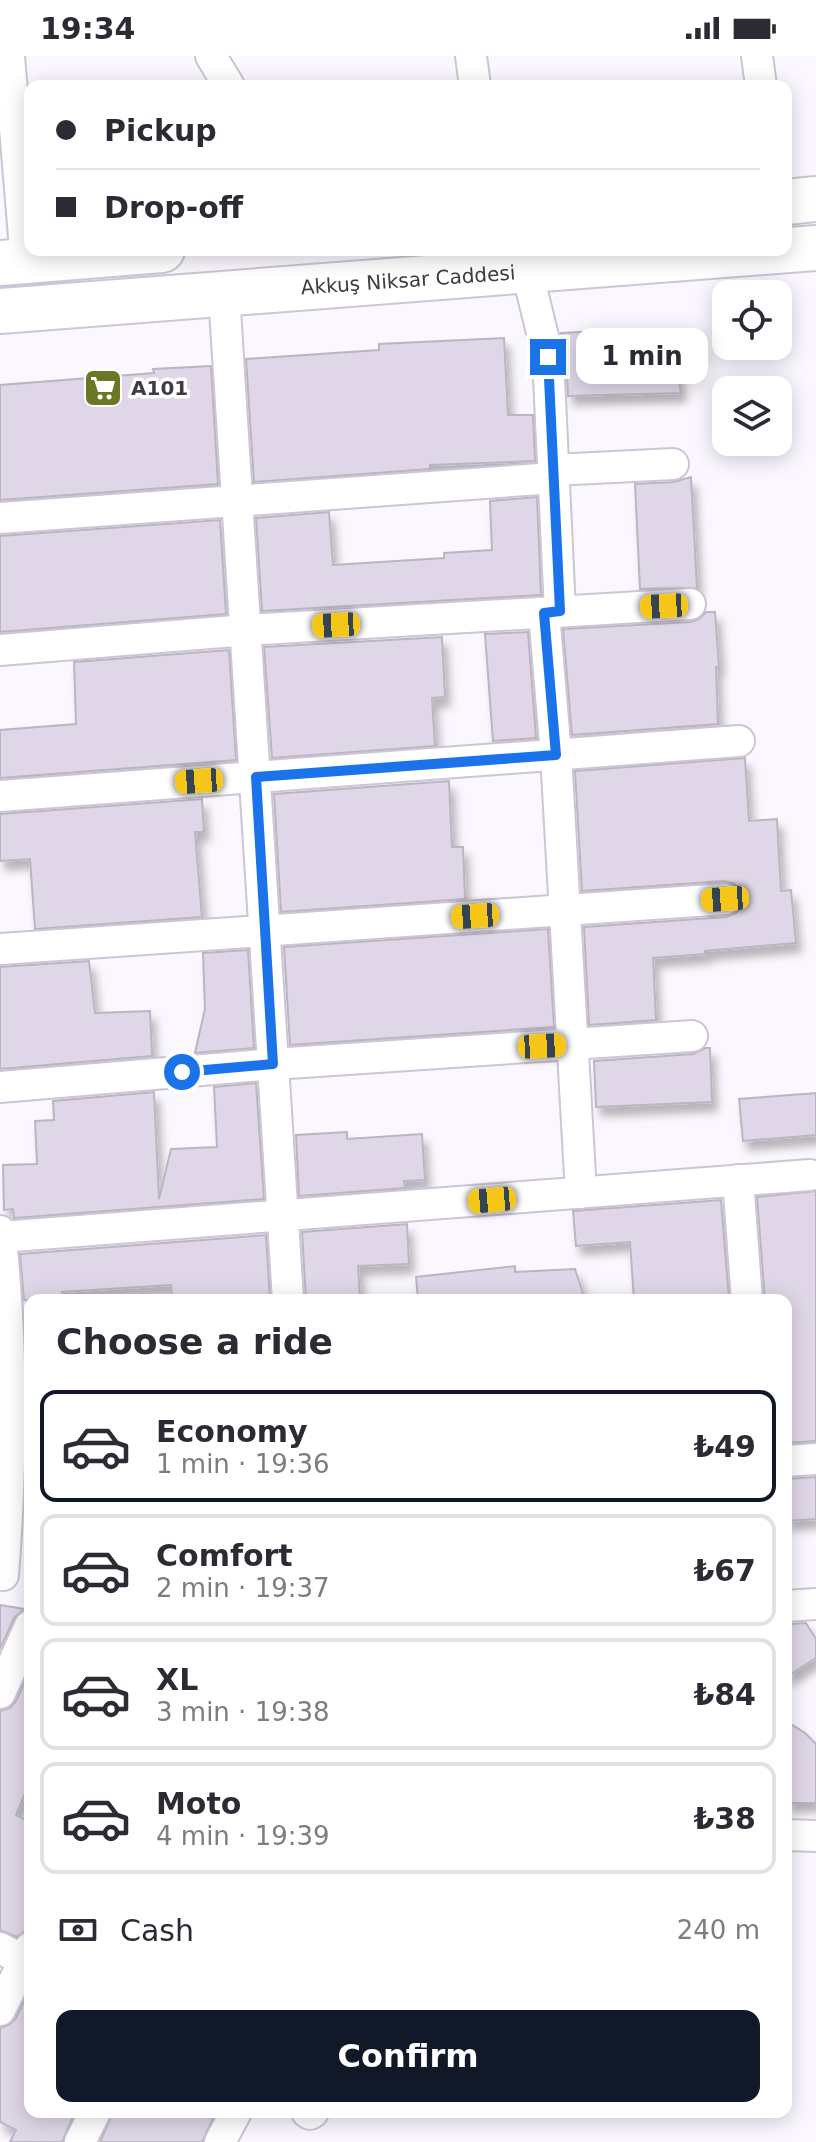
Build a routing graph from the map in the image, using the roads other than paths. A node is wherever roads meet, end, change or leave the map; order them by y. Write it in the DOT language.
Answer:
graph roads {
  1 [pos="9,56"];
  2 [pos="211,56"];
  3 [pos="471,56"];
  4 [pos="757,56"];
  5 [pos="225,80"];
  6 [pos="474,80"];
  7 [pos="760,80"];
  8 [pos="816,199"];
  9 [pos="792,201"];
  10 [pos="816,248"];
  11 [pos="792,250"];
  12 [pos="88,256"];
  13 [pos="715,256"];
  14 [pos="13,262"];
  15 [pos="527,271"];
  16 [pos="224,294"];
  17 [pos="0,311"];
  18 [pos="673,464"];
  19 [pos="554,474"];
  20 [pos="239,500"];
  21 [pos="0,518"];
  22 [pos="690,604"];
  23 [pos="552,612"];
  24 [pos="247,630"];
  25 [pos="0,650"];
  26 [pos="739,741"];
  27 [pos="556,755"];
  28 [pos="256,777"];
  29 [pos="0,796"];
  30 [pos="725,899"];
  31 [pos="565,910"];
  32 [pos="265,931"];
  33 [pos="0,949"];
  34 [pos="692,1036"];
  35 [pos="572,1045"];
  36 [pos="273,1064"];
  37 [pos="0,1087"];
  38 [pos="810,1175"];
  39 [pos="738,1180"];
  40 [pos="581,1193"];
  41 [pos="283,1216"];
  42 [pos="0,1231"];
  43 [pos="0,1237"];
  44 [pos="288,1294"];
  45 [pos="747,1294"];
  46 [pos="13,1370"];
  47 [pos="816,1459"];
  48 [pos="792,1461"];
  49 [pos="19,1505"];
  50 [pos="11,1578"];
  51 [pos="816,1604"];
  52 [pos="792,1606"];
  53 [pos="24,1639"];
  54 [pos="0,1693"];
  55 [pos="792,1835"];
  56 [pos="816,1836"];
  57 [pos="21,1955"];
  58 [pos="0,2010"];
  59 [pos="92,2118"];
  60 [pos="233,2118"];
  61 [pos="80,2142"];
  62 [pos="220,2142"];
  1 -- 14 [label="street"];
  2 -- 5 [label="street"];
  3 -- 6 [label="street"];
  4 -- 7 [label="street"];
  8 -- 9 [label="main road"];
  10 -- 11 [label="main road, Akkuş Niksar Caddesi"];
  12 -- 14 [label="main road"];
  13 -- 15 [label="main road, Akkuş Niksar Caddesi"];
  15 -- 16 [label="main road, Akkuş Niksar Caddesi"];
  15 -- 19 [label="street"];
  16 -- 17 [label="main road, Akkuş Niksar Caddesi"];
  16 -- 20 [label="street"];
  18 -- 19 [label="street"];
  19 -- 20 [label="street"];
  19 -- 23 [label="street"];
  20 -- 21 [label="street"];
  20 -- 24 [label="street"];
  22 -- 23 [label="street"];
  23 -- 24 [label="street"];
  23 -- 27 [label="street"];
  24 -- 25 [label="street"];
  24 -- 28 [label="street"];
  26 -- 27 [label="street"];
  27 -- 28 [label="street"];
  27 -- 31 [label="street"];
  28 -- 29 [label="street"];
  28 -- 32 [label="street"];
  30 -- 31 [label="street"];
  31 -- 32 [label="street"];
  31 -- 35 [label="street"];
  32 -- 33 [label="street"];
  32 -- 36 [label="street"];
  34 -- 35 [label="street"];
  35 -- 36 [label="street"];
  35 -- 40 [label="street"];
  36 -- 37 [label="street"];
  36 -- 41 [label="street"];
  38 -- 39 [label="street"];
  39 -- 40 [label="street"];
  39 -- 45 [label="street"];
  40 -- 41 [label="street"];
  41 -- 43 [label="street"];
  41 -- 44 [label="street"];
  42 -- 43 [label="street"];
  43 -- 46 [label="street"];
  46 -- 49 [label="street"];
  47 -- 48 [label="street"];
  49 -- 50 [label="street"];
  51 -- 52 [label="street"];
  53 -- 54 [label="street"];
  55 -- 56 [label="street"];
  57 -- 58 [label="street"];
  59 -- 61 [label="street"];
  60 -- 62 [label="street"];
}
